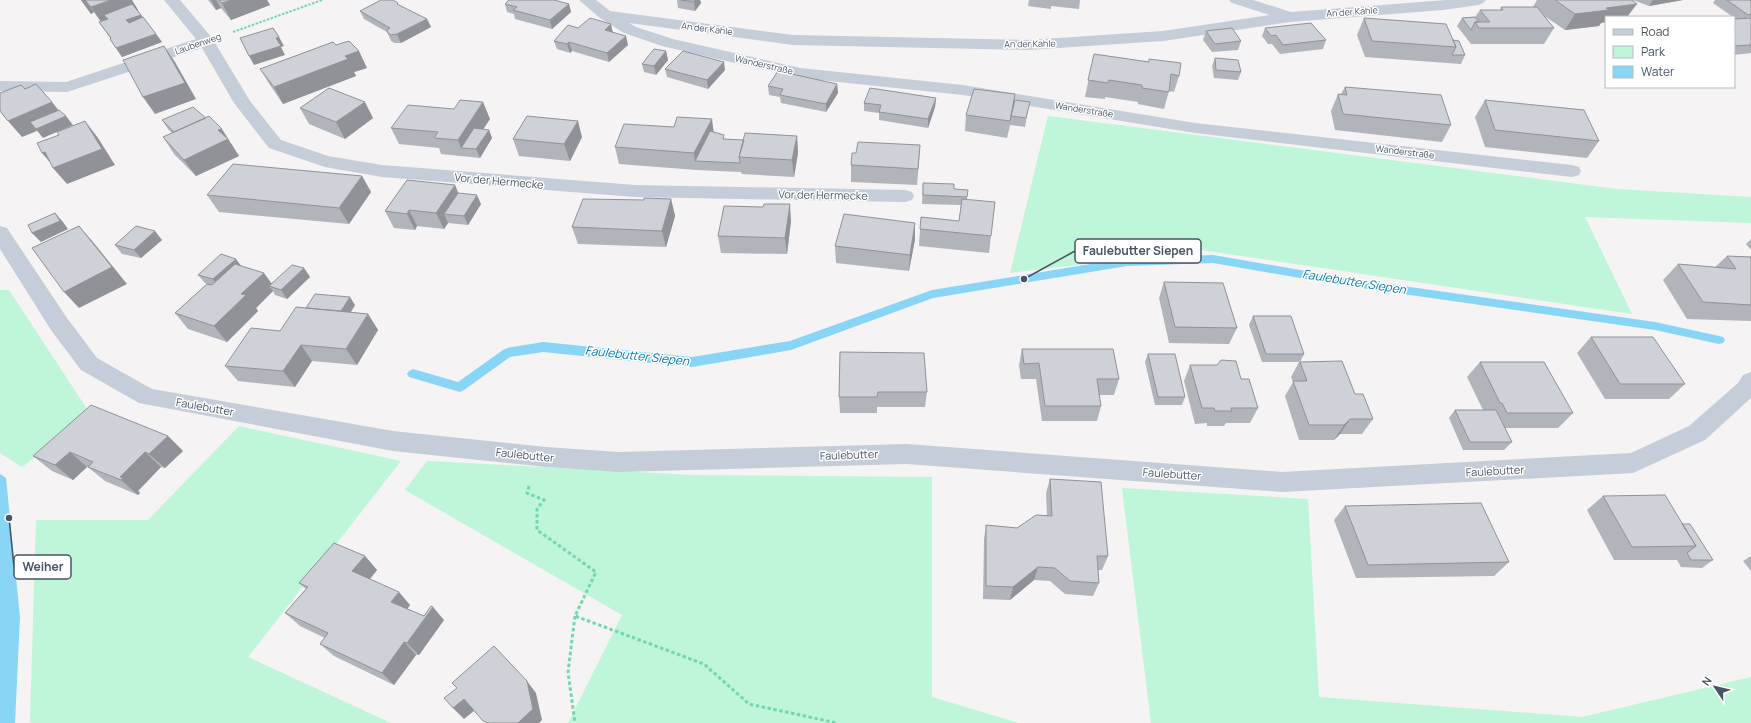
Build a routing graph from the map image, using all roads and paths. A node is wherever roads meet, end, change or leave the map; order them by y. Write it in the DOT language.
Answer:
graph roads {
  1 [pos="172,0"];
  2 [pos="322,0"];
  3 [pos="587,0"];
  4 [pos="1237,0"];
  5 [pos="1478,0"];
  6 [pos="604,15"];
  7 [pos="1290,17"];
  8 [pos="206,41"];
  9 [pos="0,86"];
  10 [pos="1572,171"];
  11 [pos="905,196"];
  12 [pos="0,233"];
  13 [pos="1751,381"];
  14 [pos="530,484"];
  15 [pos="575,616"];
  16 [pos="575,723"];
  17 [pos="837,723"];
  1 -- 8 [label="street, Vor der Hermecke"];
  2 -- 8 [label="path, Laubenweg"];
  3 -- 6 [label="street"];
  4 -- 7 [label="street"];
  5 -- 7 [label="street, An der Kahle"];
  6 -- 7 [label="street, An der Kahle"];
  6 -- 10 [label="street, Wanderstraße"];
  8 -- 9 [label="street, Laubenweg"];
  8 -- 11 [label="street, Vor der Hermecke"];
  12 -- 13 [label="street, Faulebutter"];
  14 -- 15 [label="path"];
  15 -- 16 [label="path"];
  15 -- 17 [label="path"];
}
